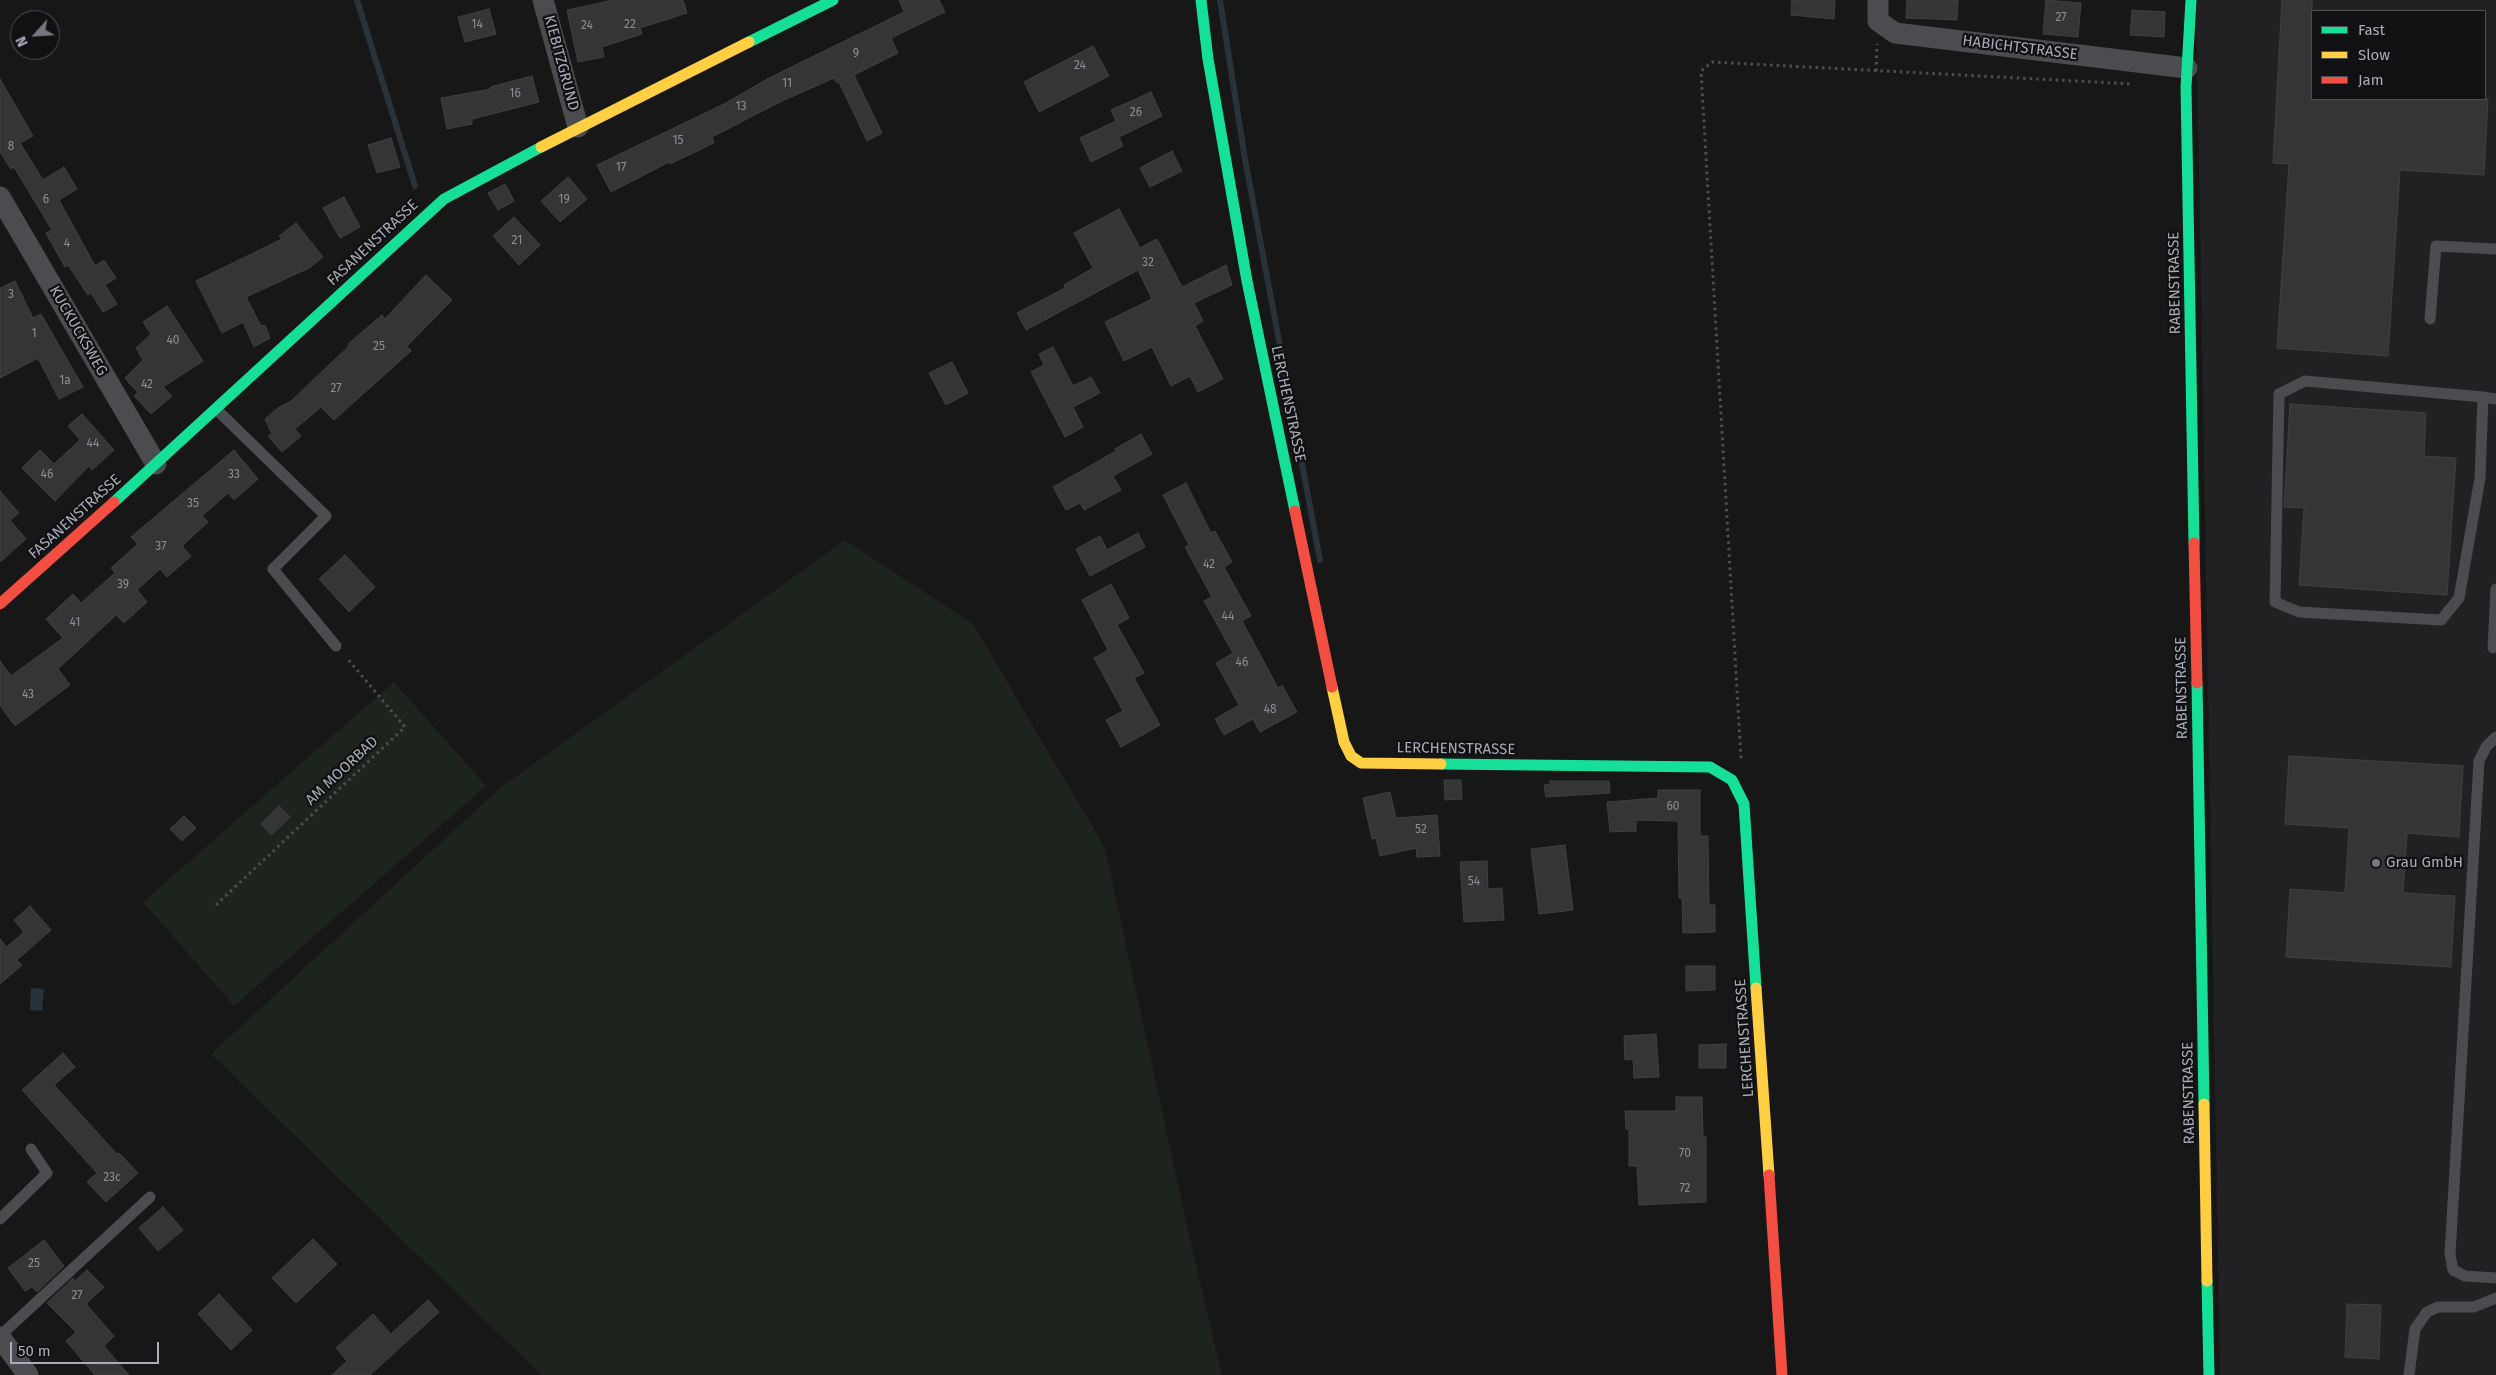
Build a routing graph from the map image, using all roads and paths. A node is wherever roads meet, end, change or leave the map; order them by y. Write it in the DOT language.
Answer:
graph roads {
  1 [pos="544,0"];
  2 [pos="833,0"];
  3 [pos="1201,0"];
  4 [pos="1878,0"];
  5 [pos="2190,0"];
  6 [pos="2187,68"];
  7 [pos="2138,84"];
  8 [pos="578,127"];
  9 [pos="0,197"];
  10 [pos="2496,249"];
  11 [pos="2430,320"];
  12 [pos="2483,398"];
  13 [pos="2496,399"];
  14 [pos="216,409"];
  15 [pos="156,464"];
  16 [pos="2496,589"];
  17 [pos="0,604"];
  18 [pos="336,646"];
  19 [pos="2493,648"];
  20 [pos="2496,737"];
  21 [pos="1742,765"];
  22 [pos="216,905"];
  23 [pos="31,1149"];
  24 [pos="150,1197"];
  25 [pos="0,1219"];
  26 [pos="2496,1278"];
  27 [pos="2496,1298"];
  28 [pos="2,1341"];
  29 [pos="28,1375"];
  30 [pos="1782,1375"];
  31 [pos="2210,1375"];
  32 [pos="2409,1375"];
  1 -- 8 [label="street, KIEBITZGRUND"];
  2 -- 8 [label="street, FASANENSTRASSE"];
  3 -- 30 [label="street, LERCHENSTRASSE"];
  4 -- 6 [label="street, HABICHTSTRASSE"];
  5 -- 6 [label="street, RABENSTRASSE"];
  6 -- 31 [label="street, RABENSTRASSE"];
  7 -- 21 [label="path"];
  8 -- 14 [label="street, FASANENSTRASSE"];
  9 -- 15 [label="street, KUCKUCKSWEG"];
  10 -- 11 [label="lane"];
  12 -- 12 [label="lane"];
  12 -- 13 [label="lane"];
  14 -- 15 [label="street, FASANENSTRASSE"];
  14 -- 18 [label="lane"];
  15 -- 17 [label="street, FASANENSTRASSE"];
  16 -- 19 [label="lane"];
  18 -- 22 [label="path, AM MOORBAD"];
  20 -- 26 [label="lane"];
  23 -- 25 [label="lane"];
  24 -- 28 [label="lane"];
  27 -- 32 [label="lane"];
  28 -- 29 [label="street"];
}
